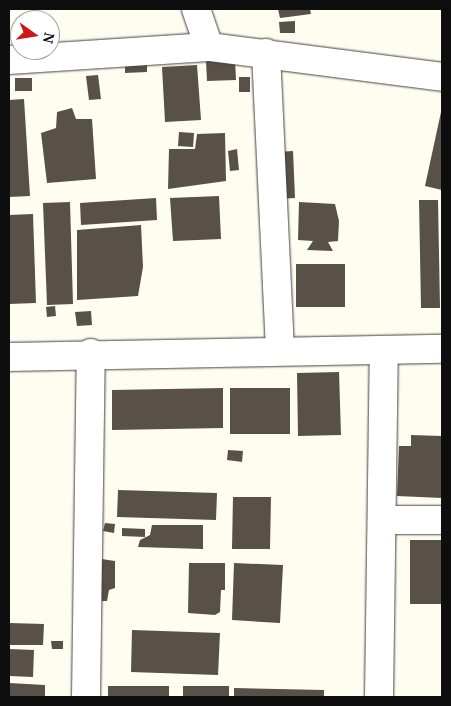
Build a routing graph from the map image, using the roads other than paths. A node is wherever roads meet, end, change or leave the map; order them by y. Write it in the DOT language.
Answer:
graph roads {
  1 [pos="196,9"];
  2 [pos="209,47"];
  3 [pos="266,53"];
  4 [pos="9,60"];
  5 [pos="442,76"];
  6 [pos="442,349"];
  7 [pos="280,350"];
  8 [pos="384,350"];
  9 [pos="91,353"];
  10 [pos="9,357"];
  11 [pos="383,520"];
  12 [pos="442,520"];
  13 [pos="86,697"];
  14 [pos="379,697"];
  1 -- 2 [label="street"];
  2 -- 3 [label="street"];
  2 -- 4 [label="street"];
  3 -- 5 [label="street"];
  3 -- 7 [label="street"];
  6 -- 8 [label="street"];
  7 -- 8 [label="street"];
  7 -- 9 [label="street"];
  8 -- 11 [label="street"];
  9 -- 10 [label="street"];
  9 -- 13 [label="street"];
  11 -- 12 [label="street"];
  11 -- 14 [label="street"];
}
